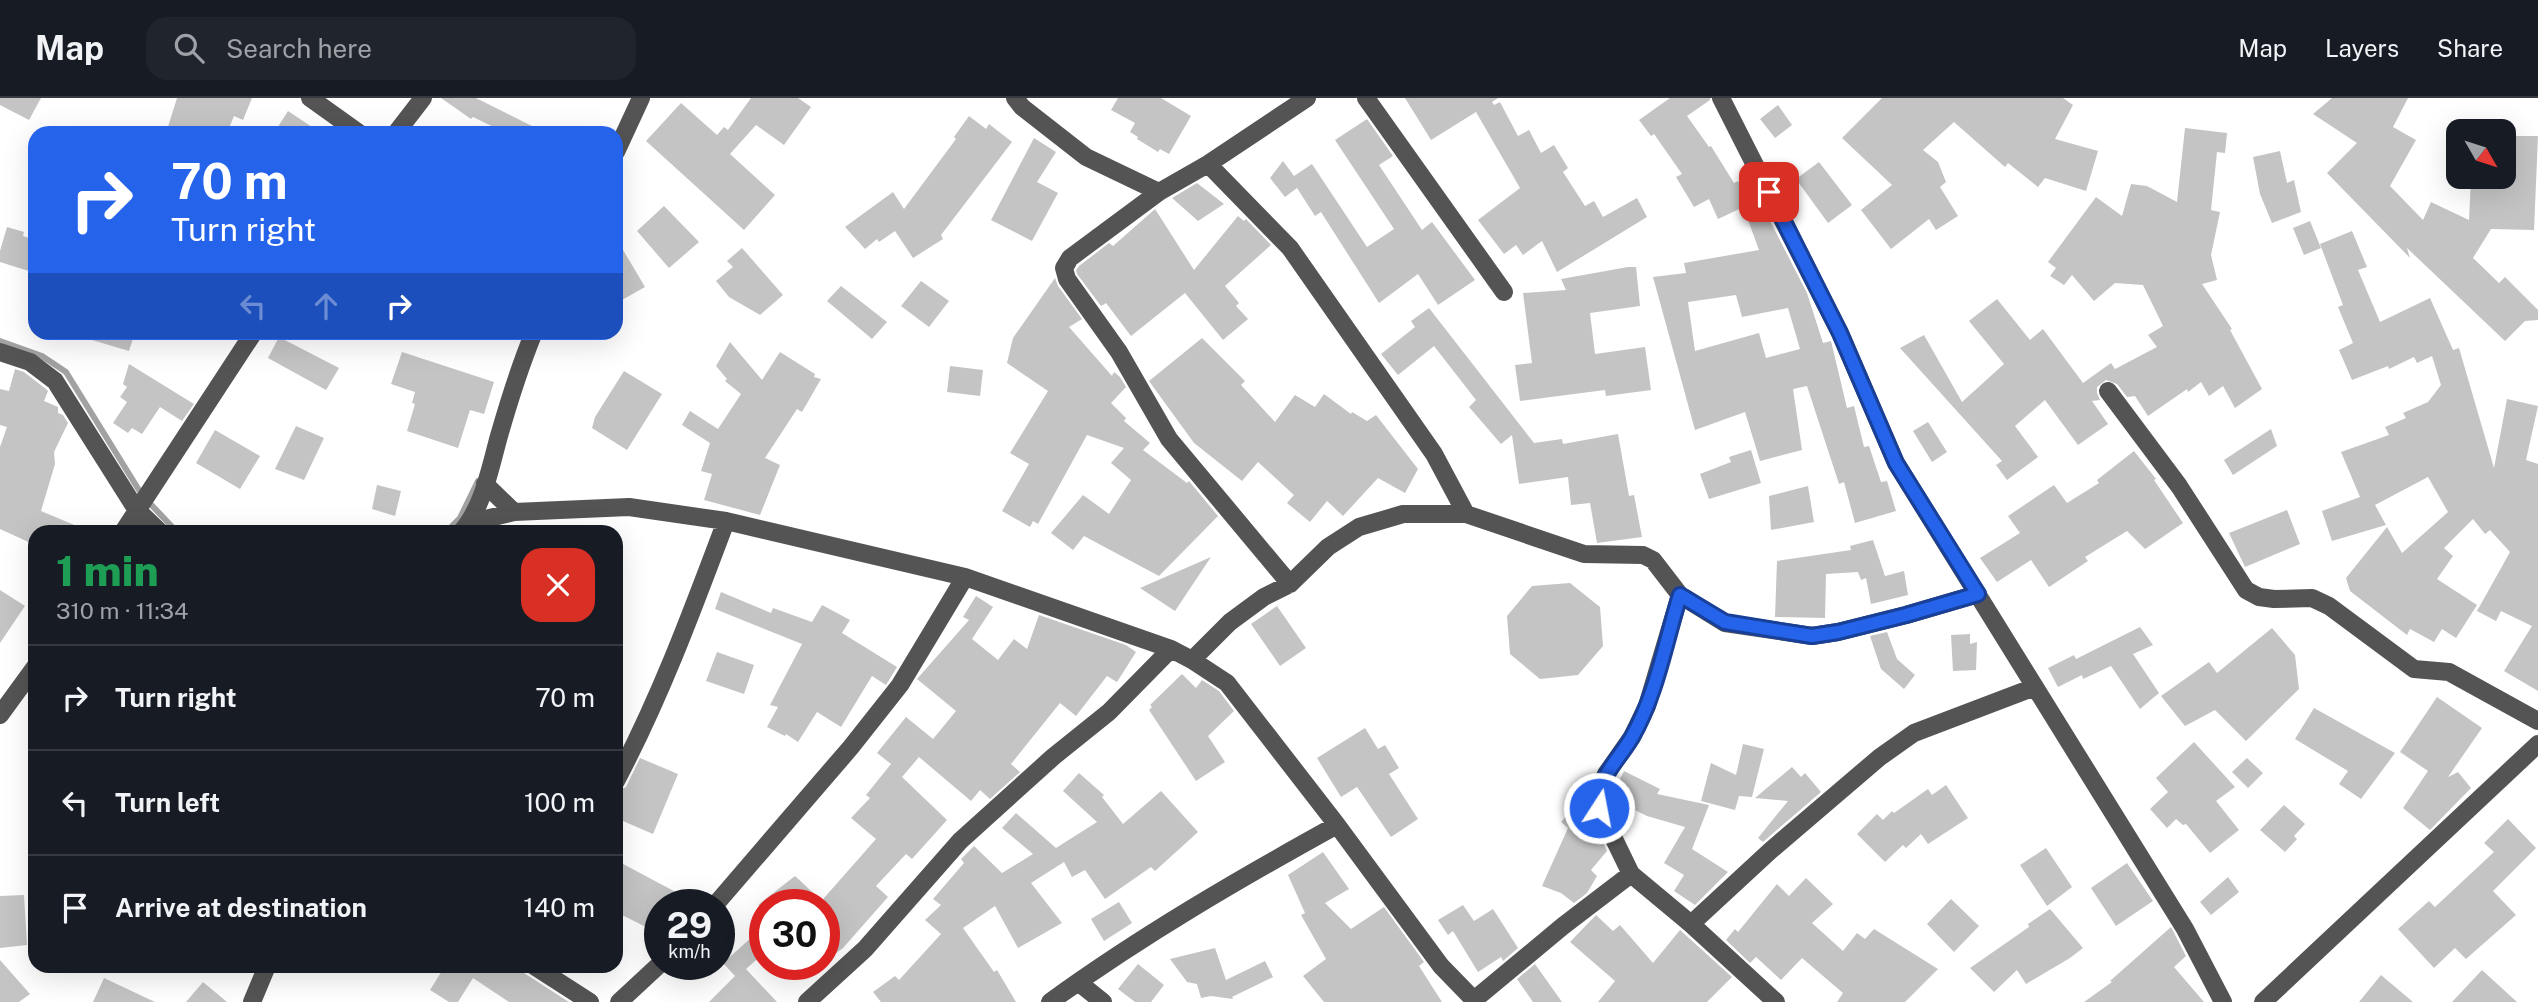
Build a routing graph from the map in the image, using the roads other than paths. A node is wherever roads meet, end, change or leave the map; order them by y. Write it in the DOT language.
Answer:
graph roads {
  1 [pos="310,98"];
  2 [pos="423,98"];
  3 [pos="640,98"];
  4 [pos="1015,98"];
  5 [pos="1307,98"];
  6 [pos="1366,98"];
  7 [pos="1721,98"];
  8 [pos="349,126"];
  9 [pos="402,126"];
  10 [pos="623,136"];
  11 [pos="1208,164"];
  12 [pos="1160,192"];
  13 [pos="1504,292"];
  14 [pos="249,340"];
  15 [pos="531,340"];
  16 [pos="0,352"];
  17 [pos="2108,391"];
  18 [pos="485,484"];
  19 [pos="136,509"];
  20 [pos="514,512"];
  21 [pos="1466,514"];
  22 [pos="726,521"];
  23 [pos="126,525"];
  24 [pos="153,525"];
  25 [pos="466,525"];
  26 [pos="472,525"];
  27 [pos="965,577"];
  28 [pos="1290,584"];
  29 [pos="1978,594"];
  30 [pos="1680,595"];
  31 [pos="1171,649"];
  32 [pos="1192,660"];
  33 [pos="28,676"];
  34 [pos="2035,687"];
  35 [pos="2,708"];
  36 [pos="2538,721"];
  37 [pos="2538,744"];
  38 [pos="623,768"];
  39 [pos="1337,825"];
  40 [pos="1631,874"];
  41 [pos="729,889"];
  42 [pos="1691,924"];
  43 [pos="264,973"];
  44 [pos="545,973"];
  45 [pos="644,979"];
  46 [pos="1078,982"];
  47 [pos="1475,1001"];
  48 [pos="252,1002"];
  49 [pos="590,1002"];
  50 [pos="619,1002"];
  51 [pos="807,1002"];
  52 [pos="1050,1002"];
  53 [pos="1103,1002"];
  54 [pos="1776,1002"];
  55 [pos="2223,1002"];
  56 [pos="2263,1002"];
  1 -- 8 [label="street"];
  2 -- 9 [label="street"];
  3 -- 10 [label="street"];
  4 -- 12 [label="street"];
  5 -- 11 [label="street"];
  6 -- 13 [label="street"];
  7 -- 29 [label="street"];
  11 -- 12 [label="street"];
  11 -- 21 [label="street"];
  12 -- 28 [label="street"];
  14 -- 19 [label="street"];
  15 -- 18 [label="street"];
  16 -- 19 [label="street"];
  17 -- 36 [label="street"];
  18 -- 20 [label="street"];
  18 -- 25 [label="street"];
  19 -- 23 [label="street"];
  19 -- 24 [label="street"];
  20 -- 22 [label="street"];
  20 -- 26 [label="street"];
  21 -- 28 [label="street"];
  21 -- 30 [label="street"];
  22 -- 27 [label="street"];
  22 -- 38 [label="street"];
  27 -- 31 [label="street"];
  27 -- 41 [label="street"];
  28 -- 32 [label="street"];
  29 -- 30 [label="street"];
  29 -- 34 [label="street"];
  30 -- 40 [label="street"];
  31 -- 32 [label="street"];
  31 -- 51 [label="street"];
  32 -- 39 [label="street"];
  33 -- 35 [label="street"];
  34 -- 42 [label="street"];
  34 -- 55 [label="street"];
  37 -- 56 [label="street"];
  39 -- 46 [label="street"];
  39 -- 47 [label="street"];
  40 -- 42 [label="street"];
  40 -- 47 [label="street"];
  42 -- 54 [label="street"];
  43 -- 48 [label="street"];
  44 -- 49 [label="street"];
  45 -- 50 [label="street"];
  46 -- 52 [label="street"];
  46 -- 53 [label="street"];
}
